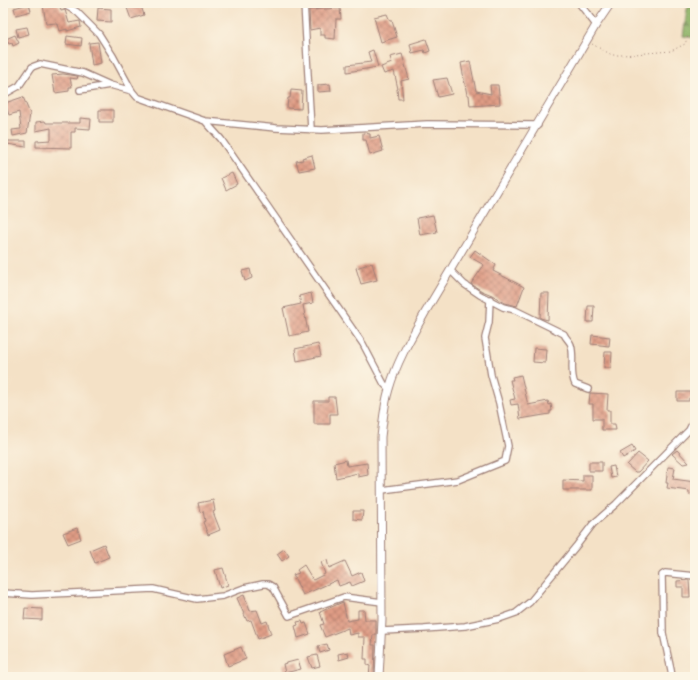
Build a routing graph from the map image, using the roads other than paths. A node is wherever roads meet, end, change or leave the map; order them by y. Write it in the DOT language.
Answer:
graph roads {
  1 [pos="61,3"];
  2 [pos="304,3"];
  3 [pos="579,3"];
  4 [pos="611,3"];
  5 [pos="596,25"];
  6 [pos="110,85"];
  7 [pos="80,90"];
  8 [pos="132,91"];
  9 [pos="3,94"];
  10 [pos="205,120"];
  11 [pos="538,124"];
  12 [pos="311,129"];
  13 [pos="450,270"];
  14 [pos="490,299"];
  15 [pos="389,389"];
  16 [pos="588,389"];
  17 [pos="695,418"];
  18 [pos="382,490"];
  19 [pos="695,576"];
  20 [pos="3,593"];
  21 [pos="382,602"];
  22 [pos="382,630"];
  23 [pos="379,677"];
  24 [pos="672,677"];
  1 -- 8 [label="street"];
  2 -- 12 [label="street"];
  3 -- 5 [label="street"];
  4 -- 5 [label="street"];
  5 -- 11 [label="street"];
  6 -- 7 [label="street"];
  6 -- 8 [label="street"];
  6 -- 9 [label="street"];
  8 -- 10 [label="street"];
  10 -- 12 [label="street"];
  10 -- 15 [label="street"];
  11 -- 12 [label="street"];
  11 -- 13 [label="street"];
  13 -- 14 [label="street"];
  13 -- 15 [label="street"];
  14 -- 16 [label="street"];
  14 -- 18 [label="street"];
  15 -- 18 [label="street"];
  17 -- 22 [label="street"];
  18 -- 21 [label="street"];
  19 -- 24 [label="street"];
  20 -- 21 [label="street"];
  21 -- 22 [label="street"];
  22 -- 23 [label="street"];
}
